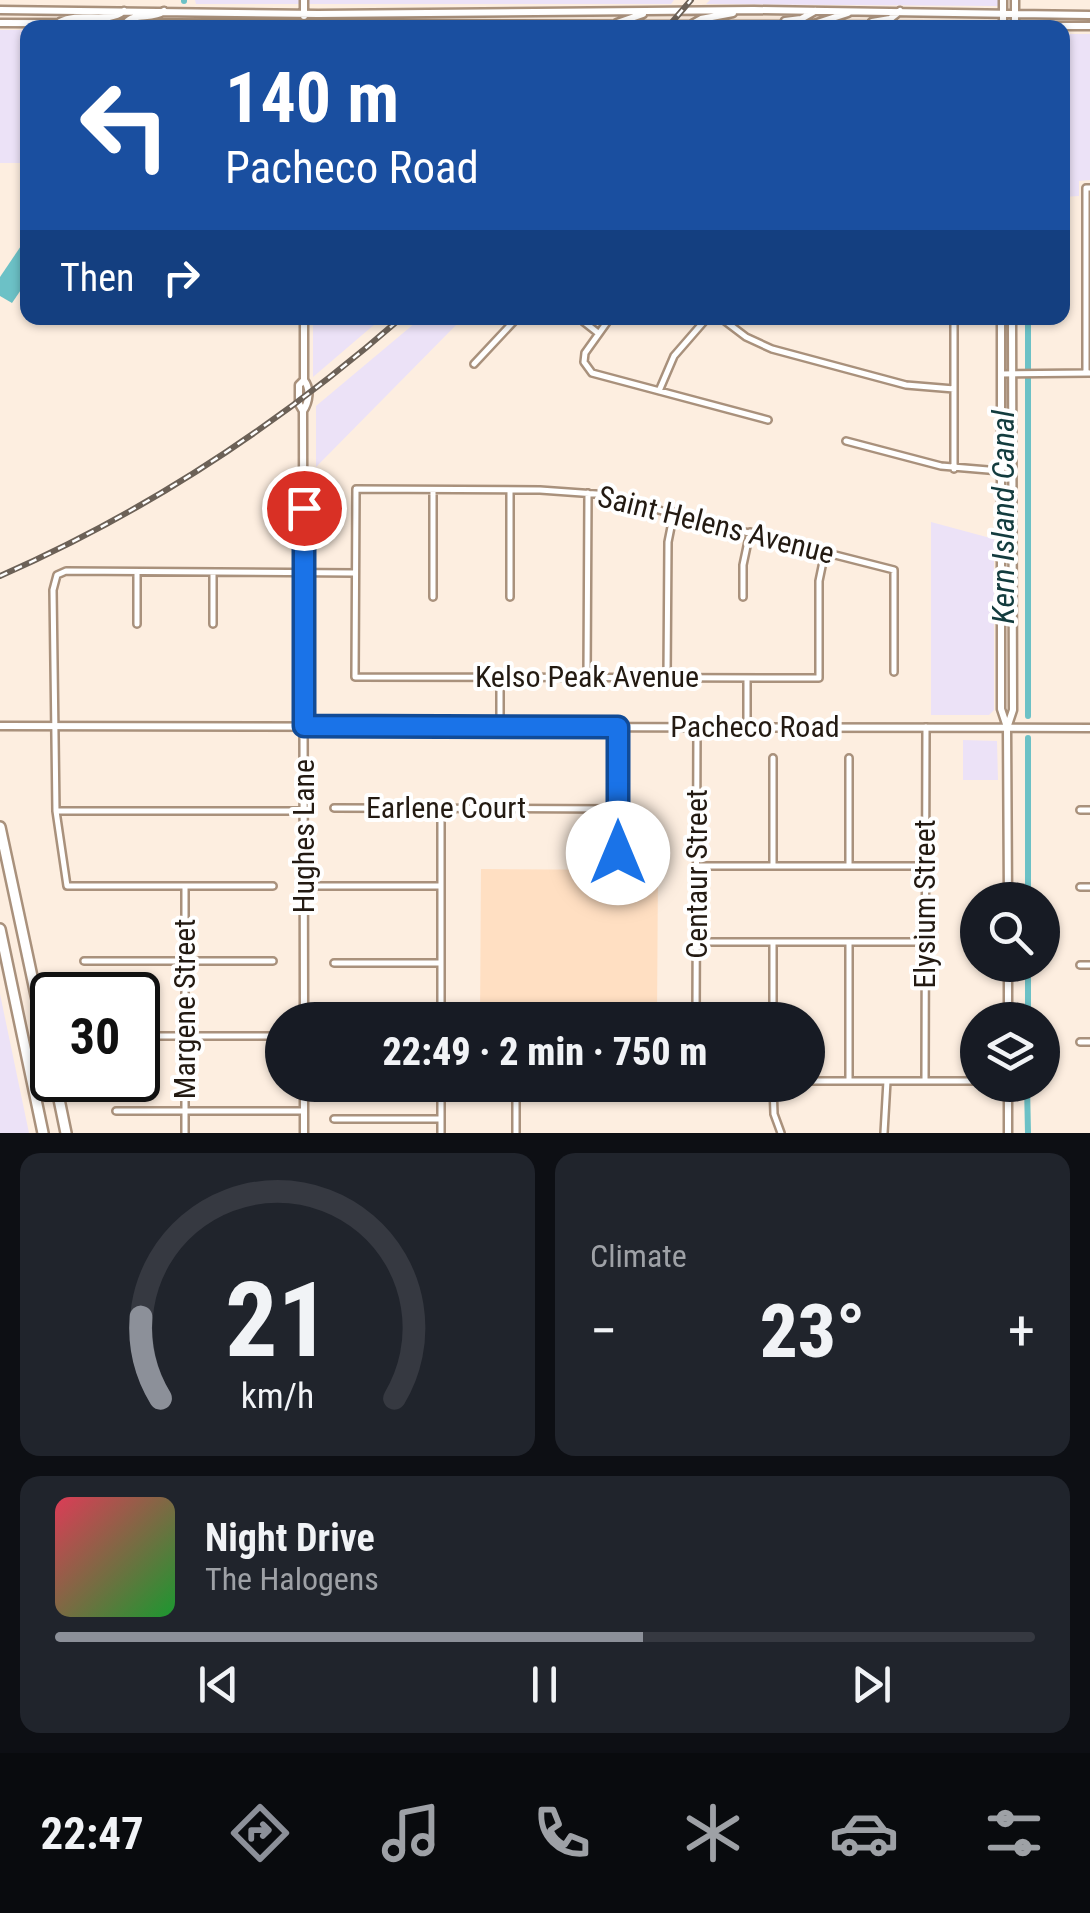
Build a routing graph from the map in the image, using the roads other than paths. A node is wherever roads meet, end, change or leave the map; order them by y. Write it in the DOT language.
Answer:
graph roads {
  1 [pos="126,0"];
  2 [pos="304,0"];
  3 [pos="1003,0"];
  4 [pos="1015,0"];
  5 [pos="0,10"];
  6 [pos="124,10"];
  7 [pos="754,10"];
  8 [pos="816,10"];
  9 [pos="859,10"];
  10 [pos="165,11"];
  11 [pos="654,11"];
  12 [pos="900,11"];
  13 [pos="304,14"];
  14 [pos="1003,14"];
  15 [pos="1015,15"];
  16 [pos="1090,15"];
  17 [pos="64,20"];
  18 [pos="130,20"];
  19 [pos="304,20"];
  20 [pos="622,20"];
  21 [pos="699,20"];
  22 [pos="793,20"];
  23 [pos="831,20"];
  24 [pos="882,20"];
  25 [pos="1003,20"];
  26 [pos="1015,20"];
  27 [pos="1088,188"];
  28 [pos="304,325"];
  29 [pos="510,325"];
  30 [pos="588,325"];
  31 [pos="604,325"];
  32 [pos="701,325"];
  33 [pos="730,325"];
  34 [pos="954,325"];
  35 [pos="1001,325"];
  36 [pos="1012,325"];
  37 [pos="598,333"];
  38 [pos="474,364"];
  39 [pos="1012,373"];
  40 [pos="1088,373"];
  41 [pos="1001,374"];
  42 [pos="954,390"];
  43 [pos="659,391"];
  44 [pos="768,420"];
  45 [pos="846,441"];
  46 [pos="954,469"];
  47 [pos="1000,470"];
  48 [pos="433,490"];
  49 [pos="510,490"];
  50 [pos="588,492"];
  51 [pos="674,512"];
  52 [pos="1012,525"];
  53 [pos="750,532"];
  54 [pos="825,552"];
  55 [pos="137,571"];
  56 [pos="212,572"];
  57 [pos="304,572"];
  58 [pos="356,572"];
  59 [pos="433,597"];
  60 [pos="510,597"];
  61 [pos="743,597"];
  62 [pos="1001,598"];
  63 [pos="137,624"];
  64 [pos="212,624"];
  65 [pos="1012,646"];
  66 [pos="894,672"];
  67 [pos="500,677"];
  68 [pos="587,677"];
  69 [pos="667,678"];
  70 [pos="747,678"];
  71 [pos="0,726"];
  72 [pos="56,726"];
  73 [pos="304,726"];
  74 [pos="500,727"];
  75 [pos="618,727"];
  76 [pos="697,727"];
  77 [pos="747,727"];
  78 [pos="926,728"];
  79 [pos="1008,728"];
  80 [pos="1090,728"];
  81 [pos="773,758"];
  82 [pos="849,758"];
  83 [pos="334,808"];
  84 [pos="441,809"];
  85 [pos="618,809"];
  86 [pos="1080,810"];
  87 [pos="1090,810"];
  88 [pos="56,811"];
  89 [pos="304,811"];
  90 [pos="0,827"];
  91 [pos="618,853"];
  92 [pos="696,866"];
  93 [pos="773,866"];
  94 [pos="849,866"];
  95 [pos="926,866"];
  96 [pos="1008,882"];
  97 [pos="185,886"];
  98 [pos="273,886"];
  99 [pos="304,886"];
  100 [pos="441,886"];
  101 [pos="1080,888"];
  102 [pos="1090,888"];
  103 [pos="0,929"];
  104 [pos="696,942"];
  105 [pos="773,942"];
  106 [pos="849,942"];
  107 [pos="926,942"];
  108 [pos="84,961"];
  109 [pos="185,961"];
  110 [pos="273,961"];
  111 [pos="334,963"];
  112 [pos="441,964"];
  113 [pos="1080,965"];
  114 [pos="1090,965"];
  115 [pos="31,972"];
  116 [pos="304,1002"];
  117 [pos="441,1002"];
  118 [pos="696,1002"];
  119 [pos="772,1002"];
  120 [pos="160,1036"];
  121 [pos="185,1036"];
  122 [pos="265,1036"];
  123 [pos="1080,1042"];
  124 [pos="1090,1042"];
  125 [pos="825,1081"];
  126 [pos="849,1081"];
  127 [pos="960,1081"];
  128 [pos="887,1082"];
  129 [pos="925,1082"];
  130 [pos="59,1102"];
  131 [pos="304,1102"];
  132 [pos="441,1102"];
  133 [pos="516,1102"];
  134 [pos="773,1102"];
  135 [pos="1008,1102"];
  136 [pos="116,1111"];
  137 [pos="185,1111"];
  138 [pos="304,1111"];
  139 [pos="334,1119"];
  140 [pos="441,1120"];
  141 [pos="43,1133"];
  142 [pos="66,1133"];
  143 [pos="185,1133"];
  144 [pos="304,1133"];
  145 [pos="441,1133"];
  146 [pos="516,1133"];
  147 [pos="780,1133"];
  148 [pos="884,1133"];
  149 [pos="1008,1133"];
  1 -- 6 [label="street"];
  2 -- 13 [label="street"];
  3 -- 14 [label="street"];
  4 -- 15 [label="street"];
  5 -- 6 [label="street"];
  6 -- 10 [label="street"];
  6 -- 17 [label="street"];
  7 -- 8 [label="street"];
  7 -- 11 [label="street"];
  7 -- 21 [label="street"];
  8 -- 9 [label="street"];
  8 -- 22 [label="street"];
  9 -- 12 [label="street"];
  9 -- 23 [label="street"];
  10 -- 13 [label="street"];
  10 -- 18 [label="street"];
  11 -- 13 [label="street"];
  11 -- 20 [label="street"];
  12 -- 14 [label="street"];
  12 -- 24 [label="street"];
  13 -- 19 [label="street"];
  14 -- 15 [label="street"];
  14 -- 25 [label="street"];
  15 -- 16 [label="street"];
  15 -- 26 [label="street"];
  27 -- 40 [label="street"];
  28 -- 57 [label="street, Hughes Lane"];
  29 -- 38 [label="street"];
  30 -- 37 [label="street"];
  31 -- 37 [label="street"];
  32 -- 43 [label="street"];
  33 -- 42 [label="street"];
  34 -- 42 [label="street"];
  35 -- 41 [label="street"];
  36 -- 39 [label="street"];
  37 -- 43 [label="street"];
  39 -- 40 [label="street"];
  39 -- 41 [label="street"];
  39 -- 52 [label="street"];
  41 -- 47 [label="street"];
  42 -- 46 [label="street"];
  43 -- 44 [label="street"];
  45 -- 46 [label="street"];
  46 -- 47 [label="street"];
  47 -- 52 [label="street"];
  47 -- 62 [label="street"];
  48 -- 49 [label="street, Saint Helens Avenue"];
  48 -- 58 [label="street, Saint Helens Avenue"];
  48 -- 59 [label="street"];
  49 -- 50 [label="street, Saint Helens Avenue"];
  49 -- 60 [label="street"];
  50 -- 51 [label="street, Saint Helens Avenue"];
  50 -- 68 [label="street"];
  51 -- 53 [label="street, Saint Helens Avenue"];
  51 -- 69 [label="street"];
  52 -- 65 [label="street"];
  53 -- 54 [label="street, Saint Helens Avenue"];
  53 -- 61 [label="street"];
  54 -- 66 [label="street, Saint Helens Avenue"];
  54 -- 70 [label="street, Kelso Peak Avenue"];
  55 -- 56 [label="street"];
  55 -- 63 [label="street"];
  55 -- 72 [label="street"];
  56 -- 57 [label="street"];
  56 -- 64 [label="street"];
  57 -- 58 [label="street"];
  57 -- 73 [label="street, Hughes Lane"];
  58 -- 67 [label="street, Kelso Peak Avenue"];
  62 -- 65 [label="street"];
  62 -- 79 [label="street"];
  65 -- 79 [label="street"];
  67 -- 68 [label="street, Kelso Peak Avenue"];
  67 -- 74 [label="street"];
  68 -- 69 [label="street, Kelso Peak Avenue"];
  69 -- 70 [label="street, Kelso Peak Avenue"];
  70 -- 77 [label="street"];
  71 -- 72 [label="street, Pacheco Road"];
  72 -- 73 [label="street, Pacheco Road"];
  72 -- 88 [label="street"];
  73 -- 74 [label="street, Pacheco Road"];
  73 -- 89 [label="street, Hughes Lane"];
  74 -- 75 [label="street, Pacheco Road"];
  75 -- 76 [label="street, Pacheco Road"];
  75 -- 85 [label="street"];
  76 -- 77 [label="street, Pacheco Road"];
  76 -- 92 [label="street, Centaur Street"];
  77 -- 78 [label="street, Pacheco Road"];
  78 -- 79 [label="street, Pacheco Road"];
  78 -- 95 [label="street, Elysium Street"];
  79 -- 80 [label="street, Pacheco Road"];
  79 -- 96 [label="street"];
  81 -- 93 [label="street"];
  82 -- 94 [label="street"];
  83 -- 84 [label="street, Earlene Court"];
  84 -- 85 [label="street, Earlene Court"];
  84 -- 100 [label="street"];
  85 -- 91 [label="street"];
  86 -- 87 [label="street"];
  88 -- 89 [label="street"];
  88 -- 97 [label="street"];
  89 -- 99 [label="street, Hughes Lane"];
  90 -- 115 [label="highway"];
  92 -- 93 [label="street"];
  92 -- 104 [label="street, Centaur Street"];
  93 -- 94 [label="street"];
  94 -- 95 [label="street"];
  95 -- 107 [label="street, Elysium Street"];
  97 -- 98 [label="street"];
  97 -- 109 [label="street, Margene Street"];
  99 -- 100 [label="street"];
  99 -- 116 [label="street, Hughes Lane"];
  100 -- 112 [label="street"];
  101 -- 102 [label="street"];
  103 -- 141 [label="highway"];
  104 -- 105 [label="street"];
  104 -- 118 [label="street, Centaur Street"];
  105 -- 106 [label="street"];
  105 -- 119 [label="street"];
  106 -- 107 [label="street"];
  106 -- 126 [label="street"];
  107 -- 129 [label="street, Elysium Street"];
  108 -- 109 [label="street"];
  109 -- 110 [label="street"];
  109 -- 121 [label="street, Margene Street"];
  111 -- 112 [label="street"];
  112 -- 117 [label="street"];
  113 -- 114 [label="street"];
  120 -- 121 [label="street"];
  121 -- 122 [label="street"];
  121 -- 137 [label="street, Margene Street"];
  123 -- 124 [label="street"];
  125 -- 126 [label="street"];
  126 -- 128 [label="street"];
  127 -- 129 [label="street"];
  128 -- 129 [label="street"];
  128 -- 148 [label="street"];
  130 -- 142 [label="highway"];
  131 -- 138 [label="street"];
  132 -- 140 [label="street"];
  133 -- 146 [label="street"];
  134 -- 147 [label="street"];
  135 -- 149 [label="street"];
  136 -- 137 [label="street"];
  137 -- 138 [label="street"];
  137 -- 143 [label="street, Margene Street"];
  138 -- 144 [label="street"];
  139 -- 140 [label="street"];
  140 -- 145 [label="street"];
}
